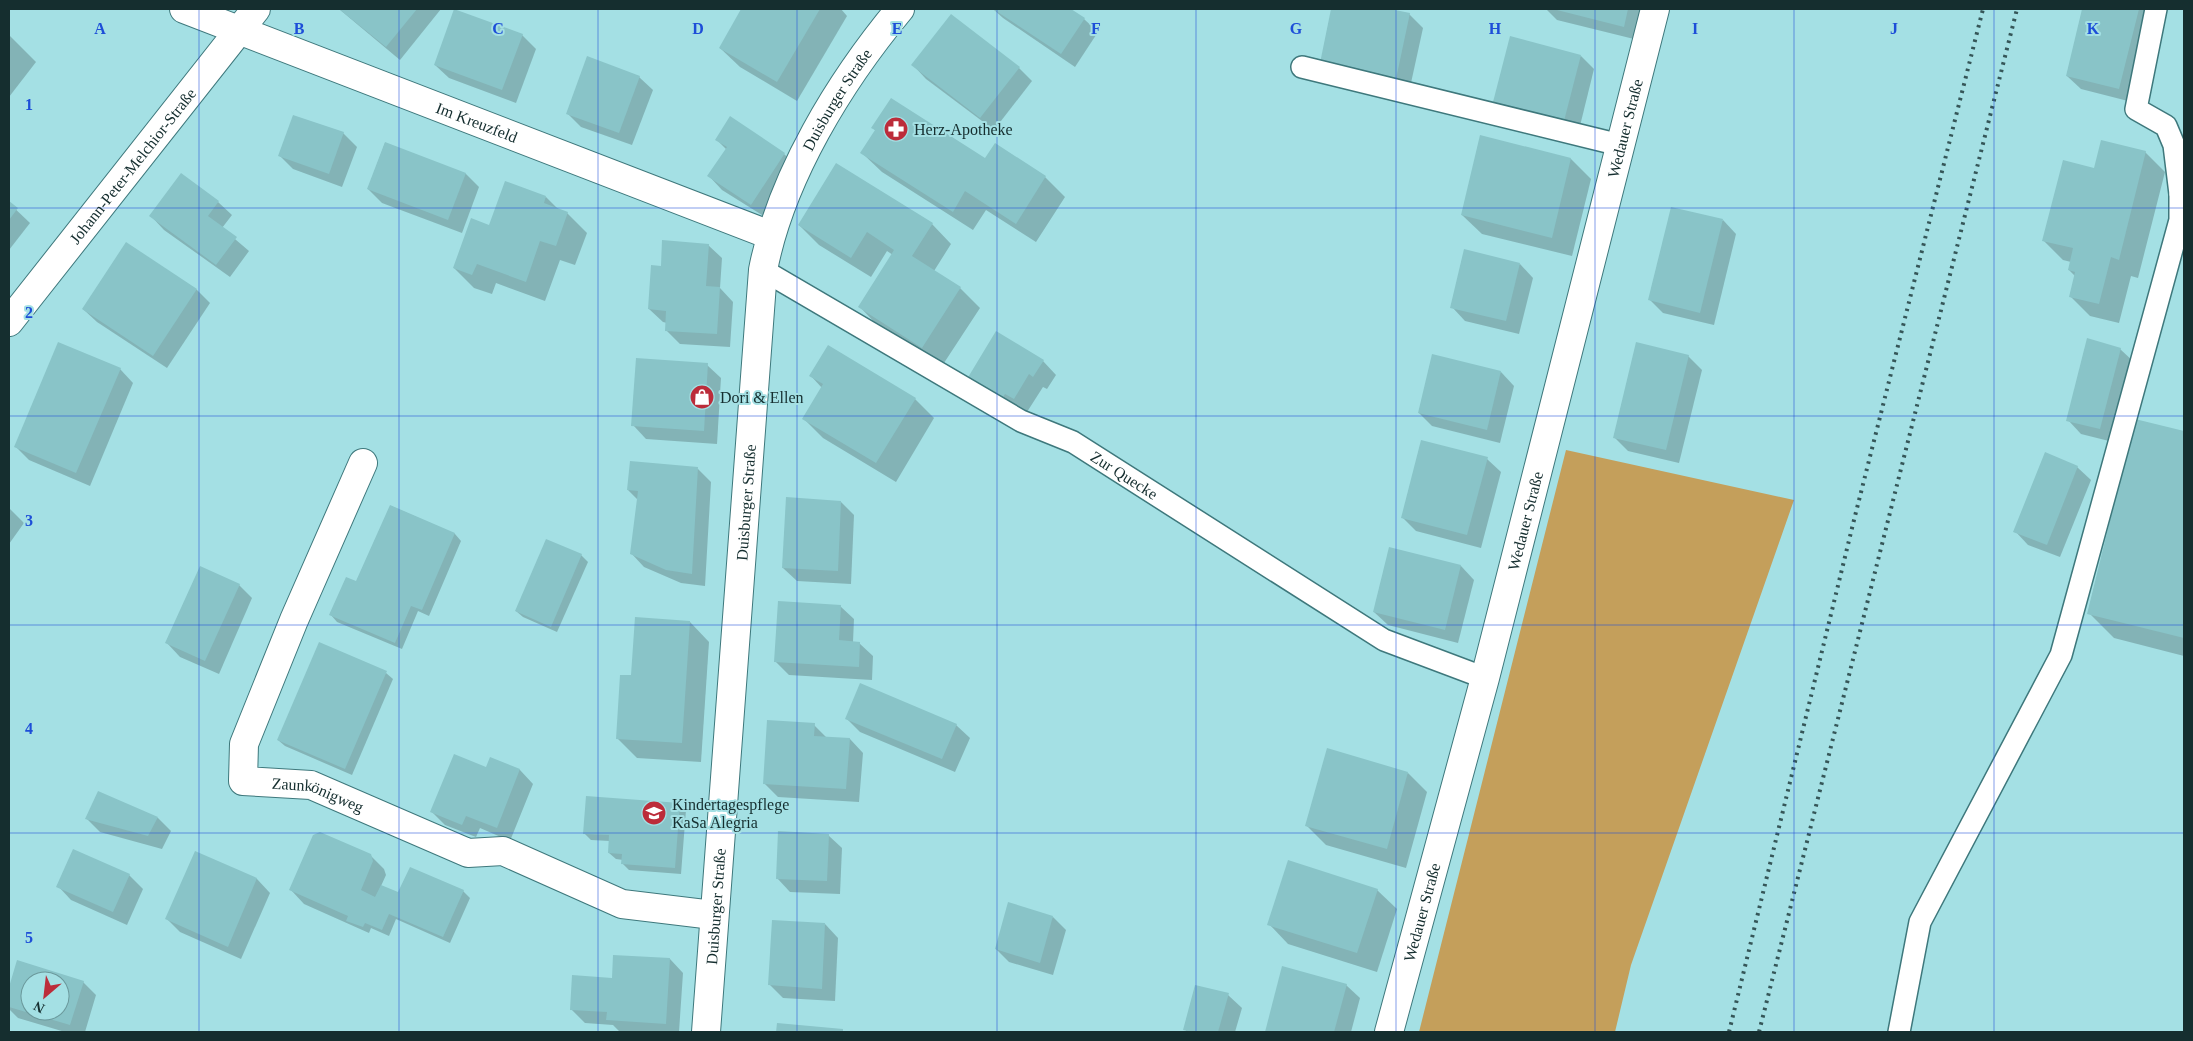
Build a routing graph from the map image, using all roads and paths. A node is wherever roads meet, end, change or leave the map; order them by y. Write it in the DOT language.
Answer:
graph roads {
  1 [pos="184,9"];
  2 [pos="256,9"];
  3 [pos="900,9"];
  4 [pos="1655,9"];
  5 [pos="2156,9"];
  6 [pos="239,30"];
  7 [pos="1302,67"];
  8 [pos="1620,145"];
  9 [pos="2182,194"];
  10 [pos="770,235"];
  11 [pos="763,270"];
  12 [pos="9,322"];
  13 [pos="363,462"];
  14 [pos="1485,678"];
  15 [pos="713,916"];
  16 [pos="706,1032"];
  17 [pos="1390,1032"];
  18 [pos="1899,1032"];
  1 -- 6 [label="street, Im Kreuzfeld"];
  2 -- 6 [label="street, Johann-Peter-Melchior-Straße"];
  3 -- 10 [label="street, Duisburger Straße"];
  4 -- 8 [label="street, Wedauer Straße"];
  5 -- 9 [label="lane"];
  6 -- 10 [label="street, Im Kreuzfeld"];
  6 -- 12 [label="street, Johann-Peter-Melchior-Straße"];
  7 -- 8 [label="lane"];
  8 -- 14 [label="street, Wedauer Straße"];
  9 -- 18 [label="lane"];
  10 -- 11 [label="street, Duisburger Straße"];
  11 -- 14 [label="lane, Zur Quecke"];
  11 -- 15 [label="street, Duisburger Straße"];
  13 -- 15 [label="street, Zaunkönigweg"];
  14 -- 17 [label="street, Wedauer Straße"];
  15 -- 16 [label="street, Duisburger Straße"];
}
